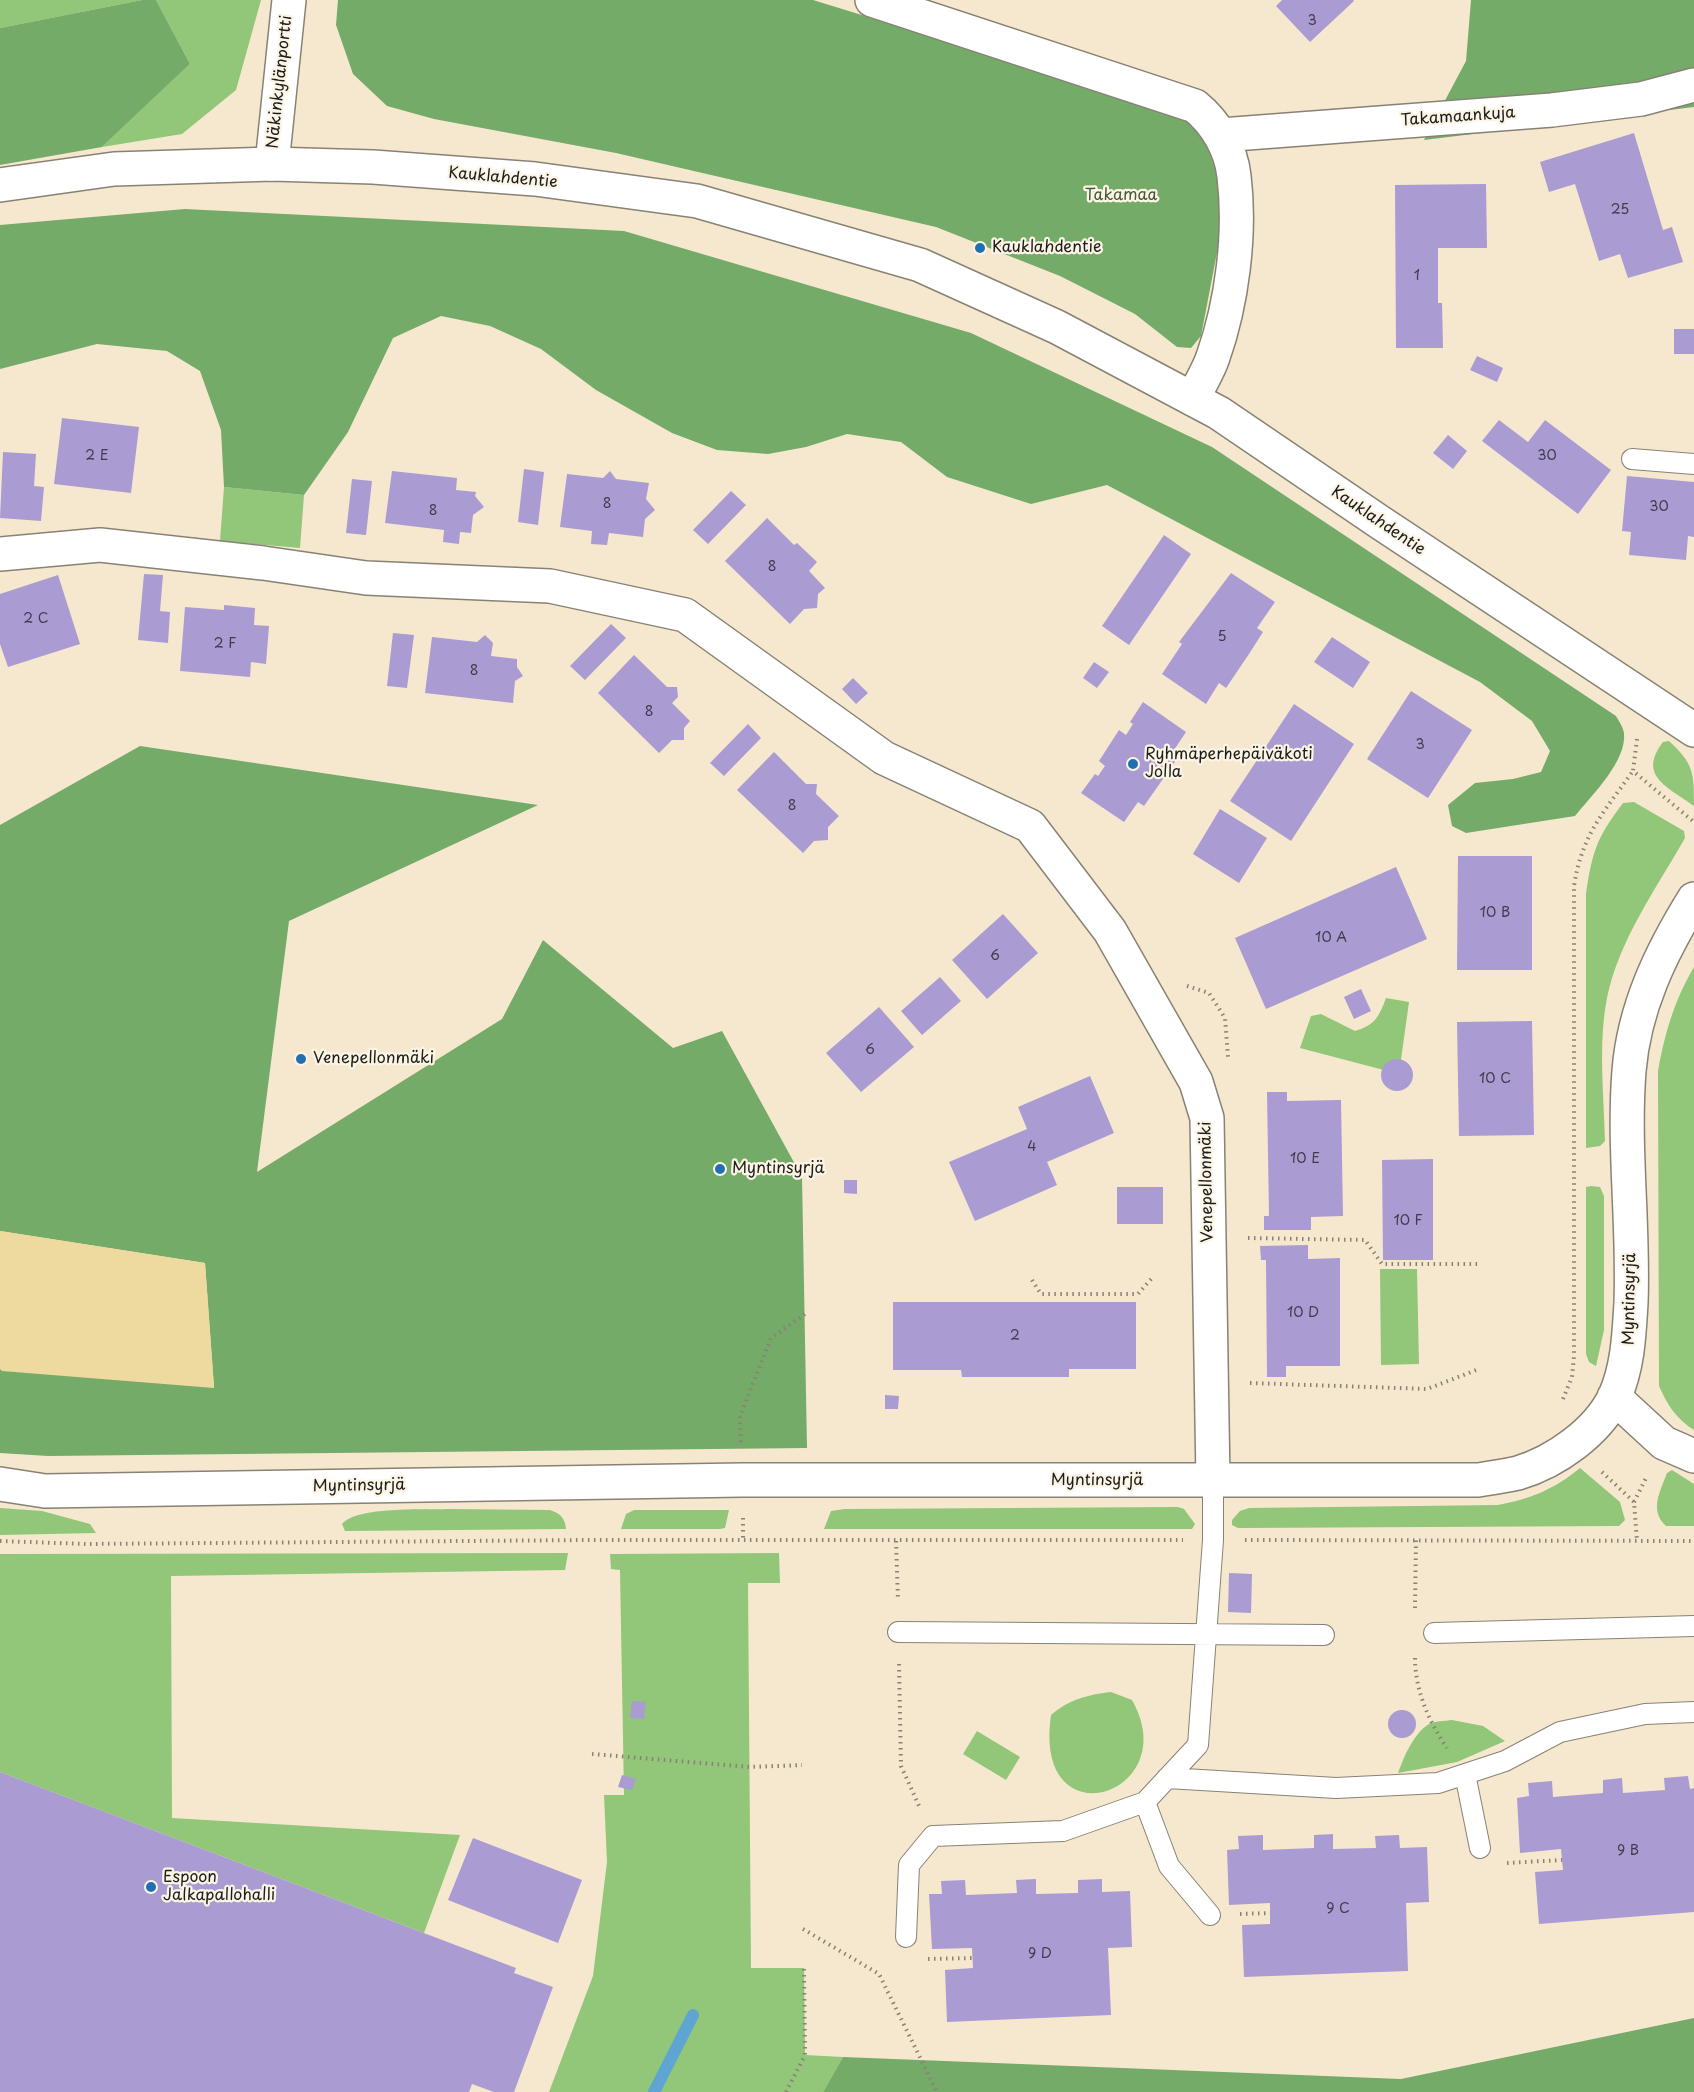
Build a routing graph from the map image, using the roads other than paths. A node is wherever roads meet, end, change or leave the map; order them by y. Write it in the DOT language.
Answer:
graph roads {
  1 [pos="289,0"];
  2 [pos="872,0"];
  3 [pos="1694,85"];
  4 [pos="1221,135"];
  5 [pos="272,164"];
  6 [pos="0,185"];
  7 [pos="1193,399"];
  8 [pos="1632,459"];
  9 [pos="1694,464"];
  10 [pos="0,554"];
  11 [pos="1694,730"];
  12 [pos="1694,899"];
  13 [pos="1614,1397"];
  14 [pos="1694,1456"];
  15 [pos="1213,1481"];
  16 [pos="0,1484"];
  17 [pos="1694,1626"];
  18 [pos="898,1632"];
  19 [pos="1434,1633"];
  20 [pos="1207,1634"];
  21 [pos="1324,1635"];
  22 [pos="1694,1712"];
  23 [pos="1465,1774"];
  24 [pos="1167,1779"];
  25 [pos="1145,1802"];
  26 [pos="1480,1848"];
  27 [pos="1210,1915"];
  28 [pos="906,1937"];
  1 -- 5 [label="street, Näkinkylänportti"];
  2 -- 4 [label="street"];
  3 -- 4 [label="street, Takamaankuja"];
  4 -- 7 [label="street"];
  5 -- 6 [label="street, Kauklahdentie"];
  5 -- 7 [label="street, Kauklahdentie"];
  7 -- 11 [label="street, Kauklahdentie"];
  8 -- 9 [label="lane"];
  10 -- 15 [label="street, Venepellonmäki"];
  12 -- 13 [label="street, Myntinsyrjä"];
  13 -- 14 [label="street"];
  13 -- 15 [label="street, Myntinsyrjä"];
  15 -- 16 [label="street, Myntinsyrjä"];
  15 -- 20 [label="lane"];
  17 -- 19 [label="lane"];
  18 -- 20 [label="lane"];
  20 -- 21 [label="lane"];
  20 -- 24 [label="lane"];
  22 -- 23 [label="lane"];
  23 -- 24 [label="lane"];
  23 -- 26 [label="lane"];
  24 -- 25 [label="lane"];
  25 -- 27 [label="lane"];
  25 -- 28 [label="lane"];
}
